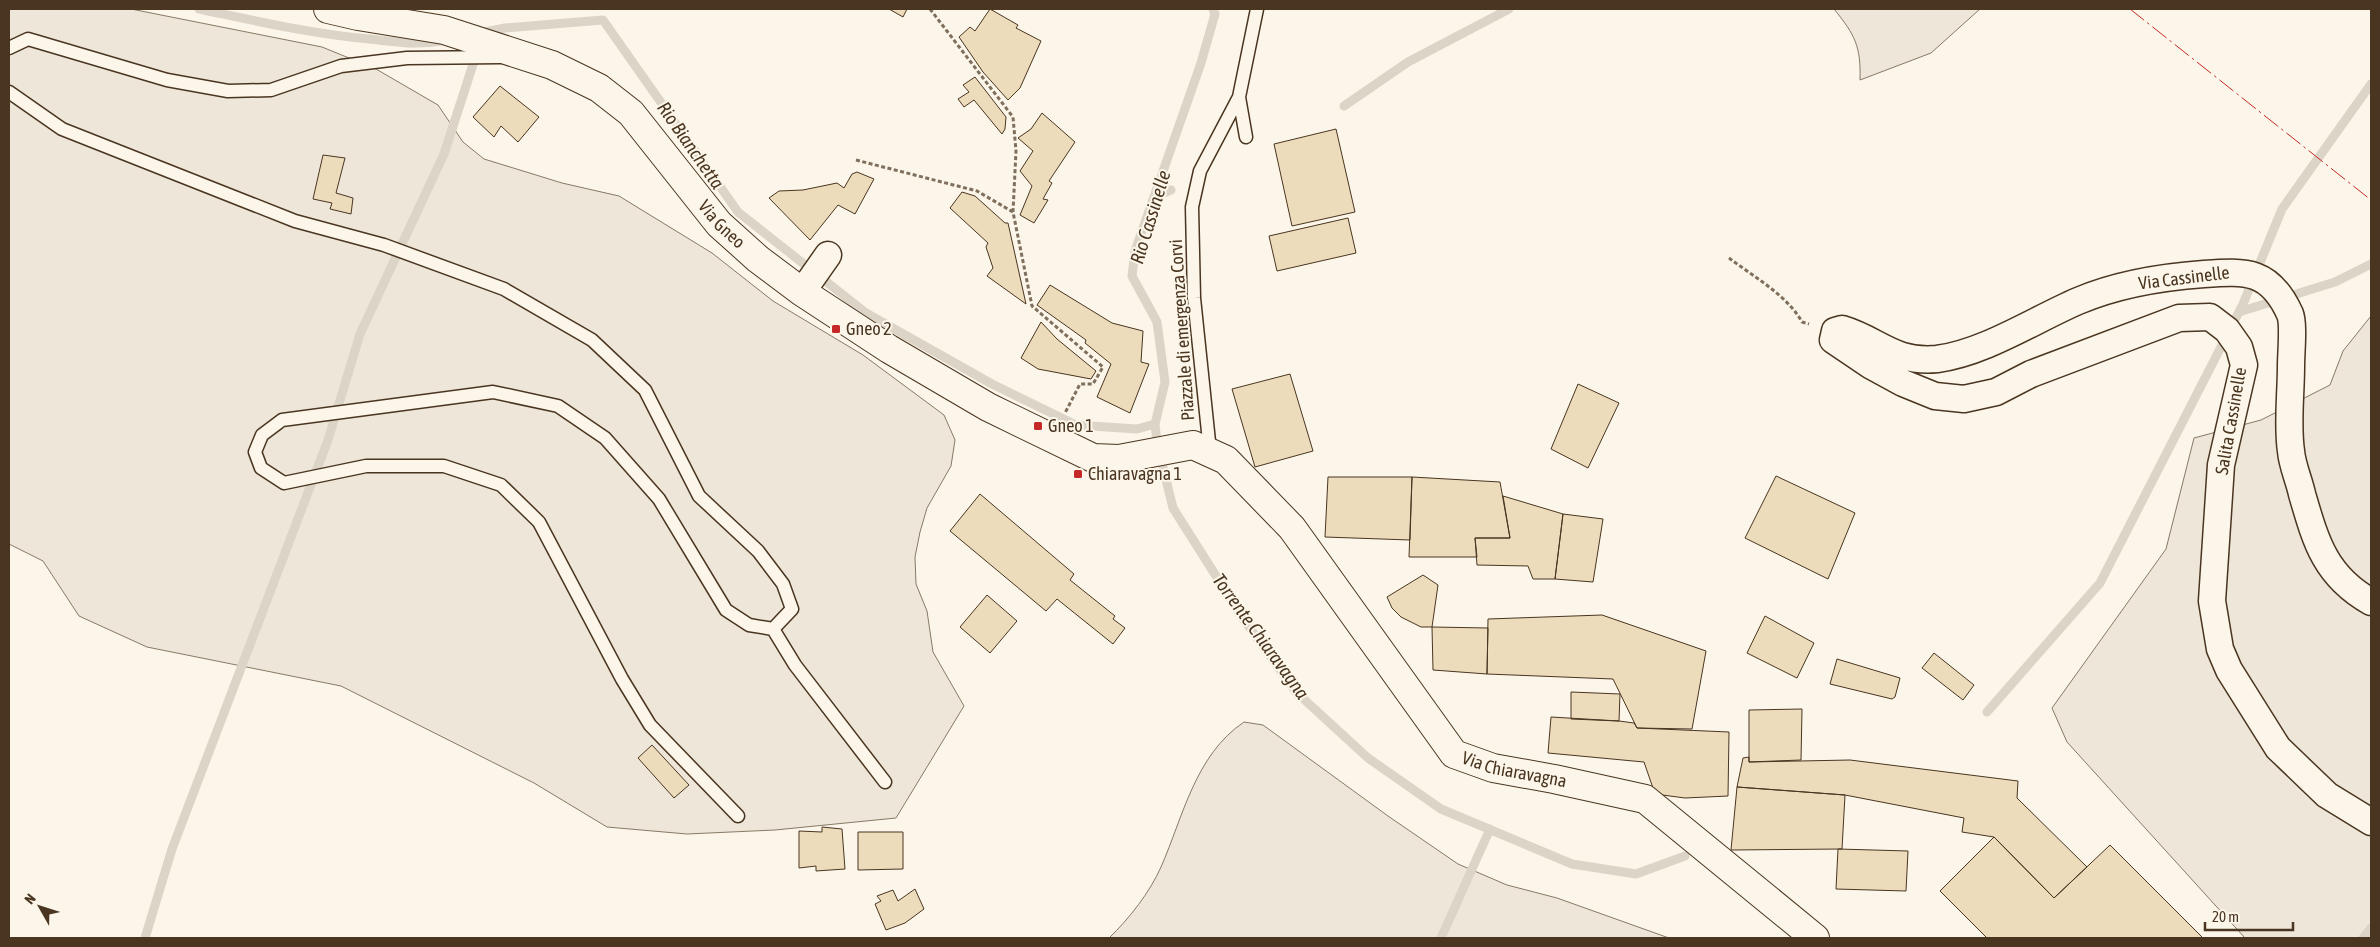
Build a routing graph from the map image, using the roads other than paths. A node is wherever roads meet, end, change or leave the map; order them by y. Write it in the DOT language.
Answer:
graph roads {
  1 [pos="328,9"];
  2 [pos="1257,9"];
  3 [pos="9,48"];
  4 [pos="517,55"];
  5 [pos="9,92"];
  6 [pos="1239,97"];
  7 [pos="1246,137"];
  8 [pos="828,255"];
  9 [pos="802,292"];
  10 [pos="1833,340"];
  11 [pos="1201,448"];
  12 [pos="2371,602"];
  13 [pos="773,629"];
  14 [pos="885,782"];
  15 [pos="738,816"];
  16 [pos="2371,822"];
  17 [pos="1815,938"];
  1 -- 4 [label="street, Via Gneo"];
  2 -- 6 [label="lane, Piazzale di emergenza Corvi"];
  3 -- 4 [label="lane"];
  4 -- 9 [label="street, Via Gneo"];
  5 -- 13 [label="lane"];
  6 -- 7 [label="lane, Piazzale di emergenza Corvi"];
  6 -- 11 [label="lane, Piazzale di emergenza Corvi"];
  8 -- 9 [label="street"];
  9 -- 11 [label="street, Via Gneo"];
  10 -- 12 [label="street, Via Cassinelle"];
  10 -- 16 [label="street, Salita Cassinelle"];
  11 -- 17 [label="street, Via Chiaravagna"];
  13 -- 14 [label="lane"];
  13 -- 15 [label="lane"];
}
